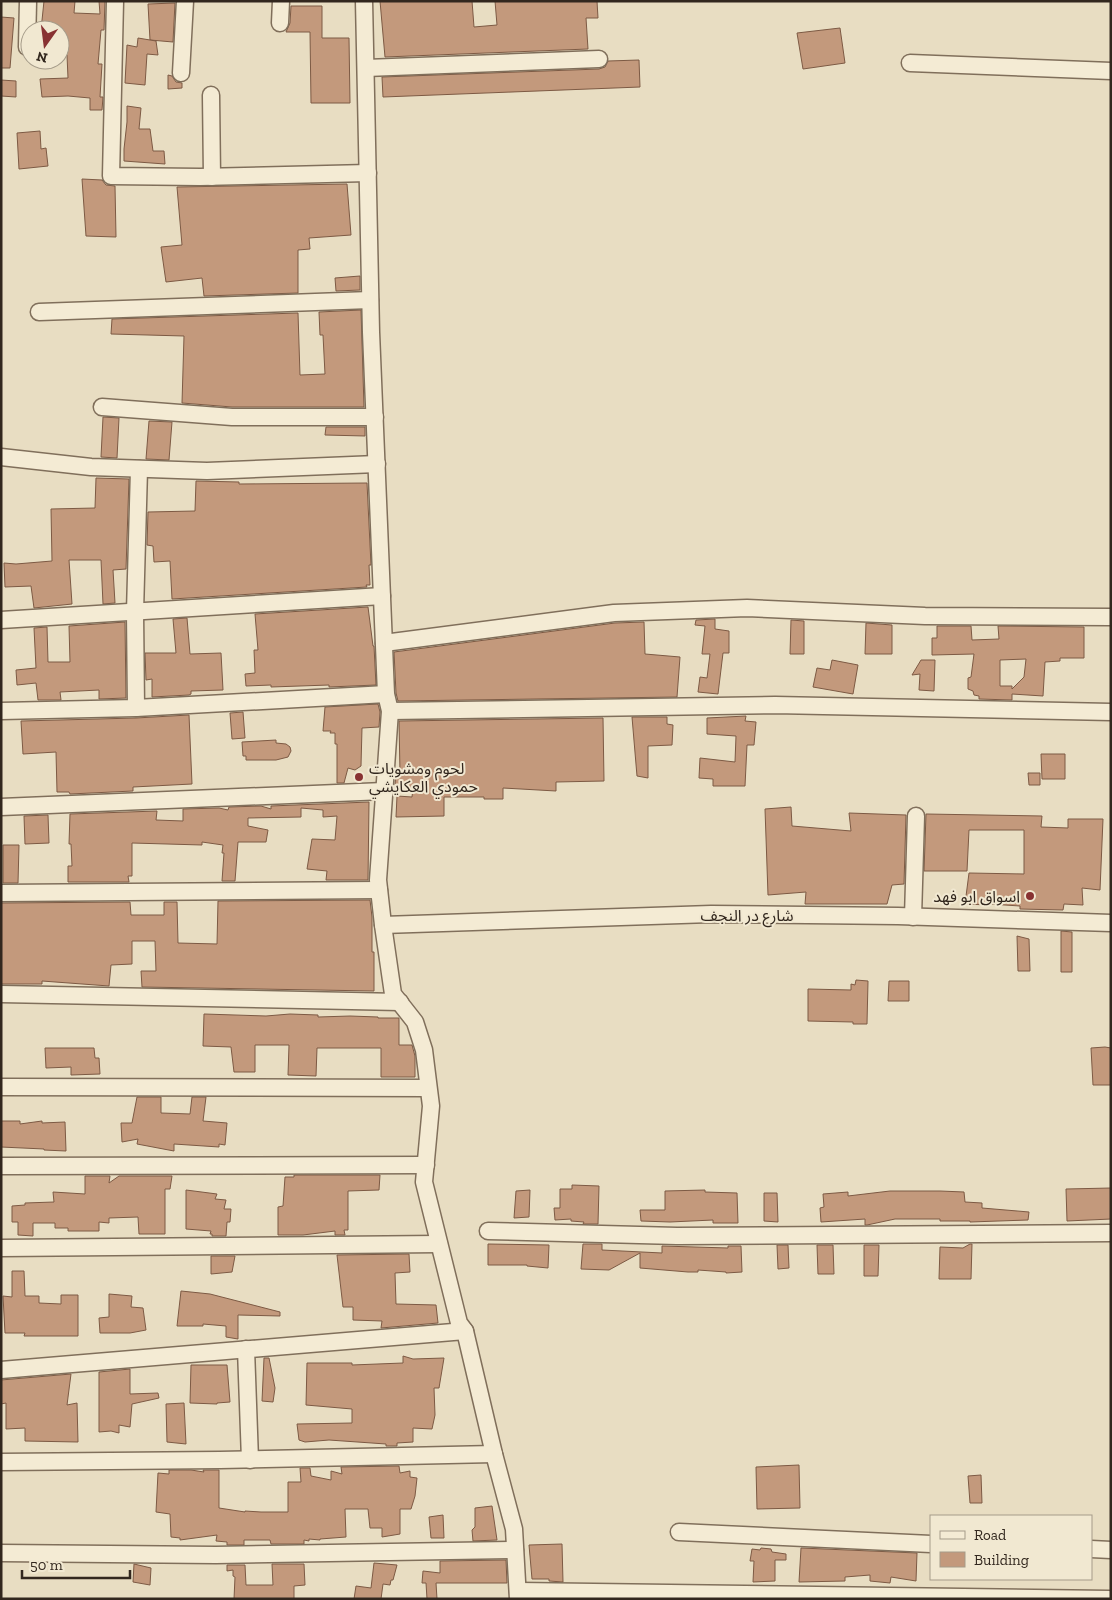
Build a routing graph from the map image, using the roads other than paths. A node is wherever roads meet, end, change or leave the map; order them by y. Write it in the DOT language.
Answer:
graph roads {
  1 [pos="28,1"];
  2 [pos="115,1"];
  3 [pos="185,1"];
  4 [pos="281,1"];
  5 [pos="364,1"];
  6 [pos="28,20"];
  7 [pos="280,23"];
  8 [pos="599,59"];
  9 [pos="910,63"];
  10 [pos="366,68"];
  11 [pos="1111,71"];
  12 [pos="181,74"];
  13 [pos="211,95"];
  14 [pos="368,173"];
  15 [pos="212,177"];
  16 [pos="370,300"];
  17 [pos="39,312"];
  18 [pos="102,407"];
  19 [pos="375,418"];
  20 [pos="1,457"];
  21 [pos="377,464"];
  22 [pos="139,469"];
  23 [pos="382,596"];
  24 [pos="135,612"];
  25 [pos="1111,617"];
  26 [pos="1,620"];
  27 [pos="384,643"];
  28 [pos="386,694"];
  29 [pos="136,708"];
  30 [pos="1,711"];
  31 [pos="390,711"];
  32 [pos="1111,712"];
  33 [pos="384,791"];
  34 [pos="1,807"];
  35 [pos="916,816"];
  36 [pos="379,890"];
  37 [pos="1,893"];
  38 [pos="913,917"];
  39 [pos="1111,923"];
  40 [pos="383,925"];
  41 [pos="1,994"];
  42 [pos="400,1002"];
  43 [pos="1,1087"];
  44 [pos="428,1088"];
  45 [pos="426,1165"];
  46 [pos="1,1166"];
  47 [pos="488,1231"];
  48 [pos="1111,1233"];
  49 [pos="439,1244"];
  50 [pos="1,1248"];
  51 [pos="465,1331"];
  52 [pos="246,1349"];
  53 [pos="1,1370"];
  54 [pos="494,1454"];
  55 [pos="250,1460"];
  56 [pos="1,1462"];
  57 [pos="679,1532"];
  58 [pos="930,1544"];
  59 [pos="1092,1549"];
  60 [pos="515,1550"];
  61 [pos="1111,1550"];
  62 [pos="1,1553"];
  63 [pos="518,1595"];
  64 [pos="1109,1599"];
  1 -- 6 [label="street"];
  2 -- 15 [label="street"];
  3 -- 12 [label="street"];
  4 -- 7 [label="street"];
  5 -- 10 [label="street"];
  8 -- 10 [label="street"];
  9 -- 11 [label="street"];
  10 -- 14 [label="street"];
  13 -- 15 [label="street"];
  14 -- 15 [label="street"];
  14 -- 16 [label="street"];
  16 -- 17 [label="street"];
  16 -- 19 [label="street"];
  18 -- 19 [label="street"];
  19 -- 21 [label="street"];
  20 -- 22 [label="street"];
  21 -- 22 [label="street"];
  21 -- 23 [label="street"];
  22 -- 24 [label="street"];
  23 -- 24 [label="street"];
  23 -- 27 [label="street"];
  24 -- 26 [label="street"];
  24 -- 29 [label="street"];
  25 -- 27 [label="street"];
  27 -- 28 [label="street"];
  28 -- 29 [label="street"];
  28 -- 31 [label="street"];
  29 -- 30 [label="street"];
  31 -- 32 [label="street"];
  31 -- 33 [label="street"];
  33 -- 34 [label="street"];
  33 -- 36 [label="street"];
  35 -- 38 [label="street"];
  36 -- 37 [label="street"];
  36 -- 40 [label="street"];
  38 -- 39 [label="street, شارع در النجف"];
  38 -- 40 [label="street, شارع در النجف"];
  40 -- 42 [label="street"];
  41 -- 42 [label="street"];
  42 -- 44 [label="street"];
  43 -- 44 [label="street"];
  44 -- 45 [label="street"];
  45 -- 46 [label="street"];
  45 -- 49 [label="street"];
  47 -- 48 [label="street"];
  49 -- 50 [label="street"];
  49 -- 51 [label="street"];
  51 -- 52 [label="street"];
  51 -- 54 [label="street"];
  52 -- 53 [label="street"];
  52 -- 55 [label="street"];
  54 -- 55 [label="street"];
  54 -- 60 [label="street"];
  55 -- 56 [label="street"];
  57 -- 58 [label="street"];
  59 -- 61 [label="street"];
  60 -- 62 [label="street"];
  60 -- 63 [label="street"];
  63 -- 64 [label="street"];
}
